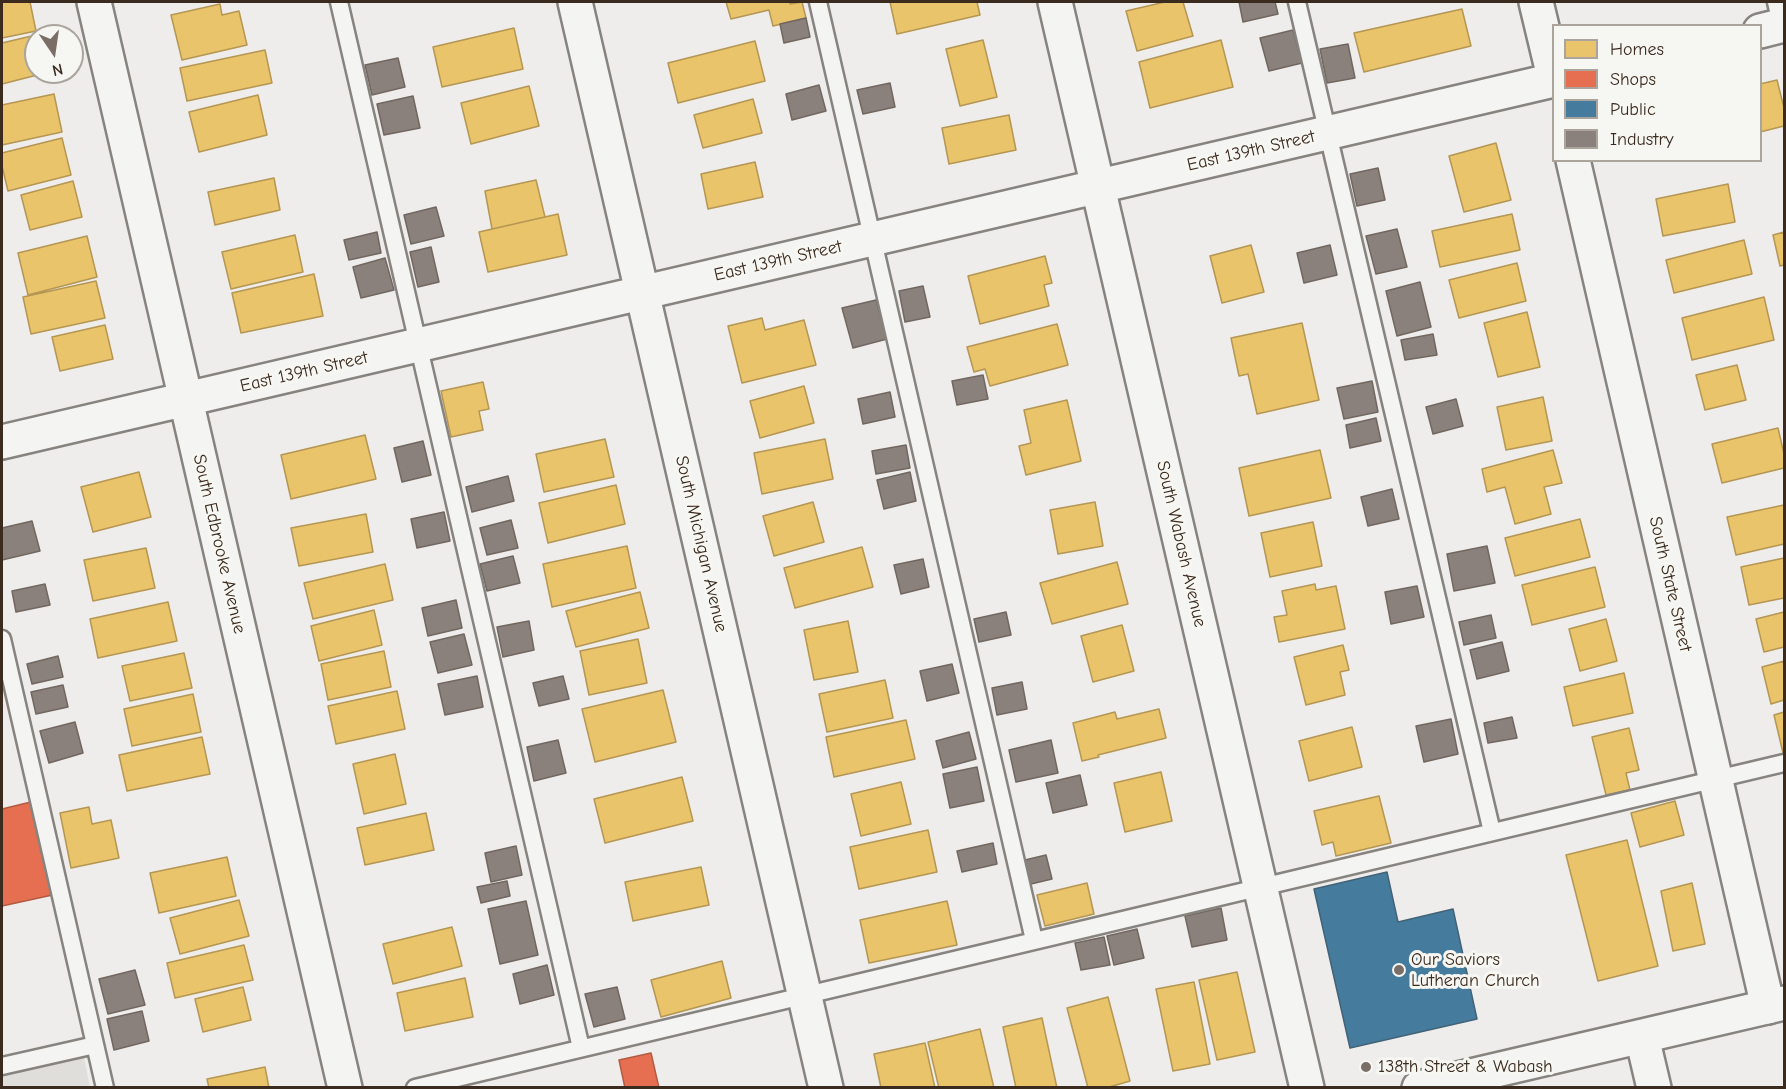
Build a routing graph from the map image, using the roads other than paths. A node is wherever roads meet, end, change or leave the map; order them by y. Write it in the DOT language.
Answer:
graph roads {
  1 [pos="93,2"];
  2 [pos="339,2"];
  3 [pos="575,2"];
  4 [pos="818,2"];
  5 [pos="1055,2"];
  6 [pos="1297,2"];
  7 [pos="1536,2"];
  8 [pos="1552,70"];
  9 [pos="1552,79"];
  10 [pos="1328,133"];
  11 [pos="1573,162"];
  12 [pos="1098,186"];
  13 [pos="873,239"];
  14 [pos="642,293"];
  15 [pos="418,345"];
  16 [pos="186,399"];
  17 [pos="2,442"];
  18 [pos="2,639"];
  19 [pos="1785,764"];
  20 [pos="1715,779"];
  21 [pos="1492,832"];
  22 [pos="1260,887"];
  23 [pos="1034,940"];
  24 [pos="805,995"];
  25 [pos="1776,1005"];
  26 [pos="1642,1037"];
  27 [pos="95,1045"];
  28 [pos="581,1048"];
  29 [pos="2,1066"];
  30 [pos="105,1088"];
  31 [pos="345,1088"];
  32 [pos="414,1088"];
  33 [pos="826,1088"];
  34 [pos="1307,1088"];
  35 [pos="1419,1088"];
  36 [pos="1654,1088"];
  1 -- 16 [label="street, South Edbrooke Avenue"];
  2 -- 15 [label="lane"];
  3 -- 14 [label="street, South Michigan Avenue"];
  4 -- 13 [label="lane"];
  5 -- 12 [label="street, South Wabash Avenue"];
  6 -- 10 [label="lane"];
  7 -- 8 [label="street"];
  9 -- 10 [label="street, East 139th Street"];
  10 -- 12 [label="street, East 139th Street"];
  10 -- 21 [label="lane"];
  11 -- 20 [label="street, South State Street"];
  12 -- 13 [label="street, East 139th Street"];
  12 -- 22 [label="street, South Wabash Avenue"];
  13 -- 14 [label="street, East 139th Street"];
  13 -- 23 [label="lane"];
  14 -- 15 [label="street, East 139th Street"];
  14 -- 24 [label="street, South Michigan Avenue"];
  15 -- 16 [label="street, East 139th Street"];
  15 -- 28 [label="lane"];
  16 -- 17 [label="street, East 139th Street"];
  16 -- 31 [label="street, South Edbrooke Avenue"];
  18 -- 27 [label="lane"];
  19 -- 20 [label="lane"];
  20 -- 21 [label="lane"];
  20 -- 25 [label="street, South State Street"];
  21 -- 22 [label="lane"];
  22 -- 23 [label="lane"];
  22 -- 34 [label="street, South Wabash Avenue"];
  23 -- 24 [label="lane"];
  24 -- 28 [label="lane"];
  24 -- 33 [label="street, South Michigan Avenue"];
  25 -- 26 [label="street"];
  26 -- 35 [label="street"];
  26 -- 36 [label="street"];
  27 -- 29 [label="lane"];
  27 -- 30 [label="lane"];
  28 -- 32 [label="lane"];
}
